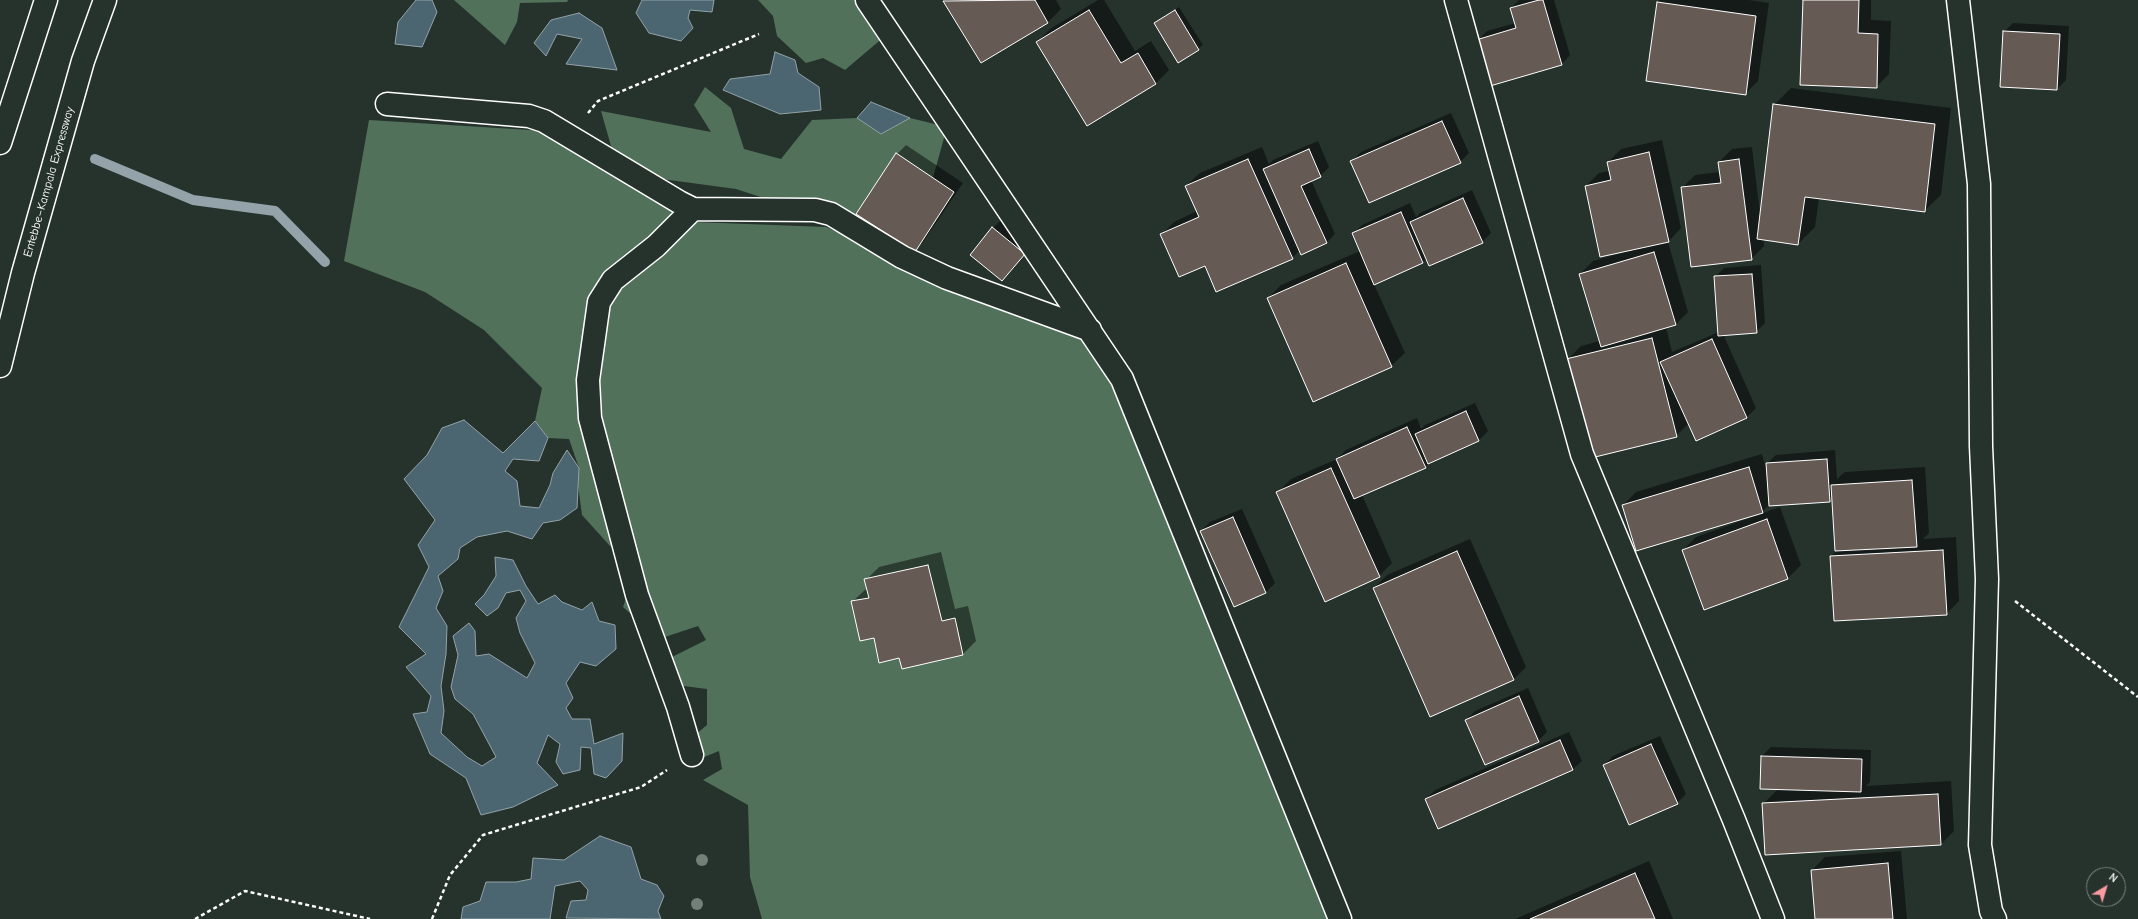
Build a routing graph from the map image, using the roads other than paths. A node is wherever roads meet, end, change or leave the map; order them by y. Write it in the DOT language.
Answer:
graph roads {
  1 [pos="46,0"];
  2 [pos="105,0"];
  3 [pos="1456,0"];
  4 [pos="1958,0"];
  5 [pos="870,1"];
  6 [pos="387,104"];
  7 [pos="0,143"];
  8 [pos="694,208"];
  9 [pos="1090,330"];
  10 [pos="0,366"];
  11 [pos="692,755"];
  12 [pos="1340,919"];
  13 [pos="1773,919"];
  14 [pos="1995,919"];
  1 -- 7 [label="main road"];
  2 -- 10 [label="main road, Entebbe–Kampala Expressway"];
  3 -- 13 [label="main road"];
  4 -- 14 [label="main road"];
  5 -- 9 [label="main road"];
  6 -- 8 [label="main road"];
  8 -- 9 [label="main road"];
  8 -- 11 [label="main road"];
  9 -- 12 [label="main road"];
}
